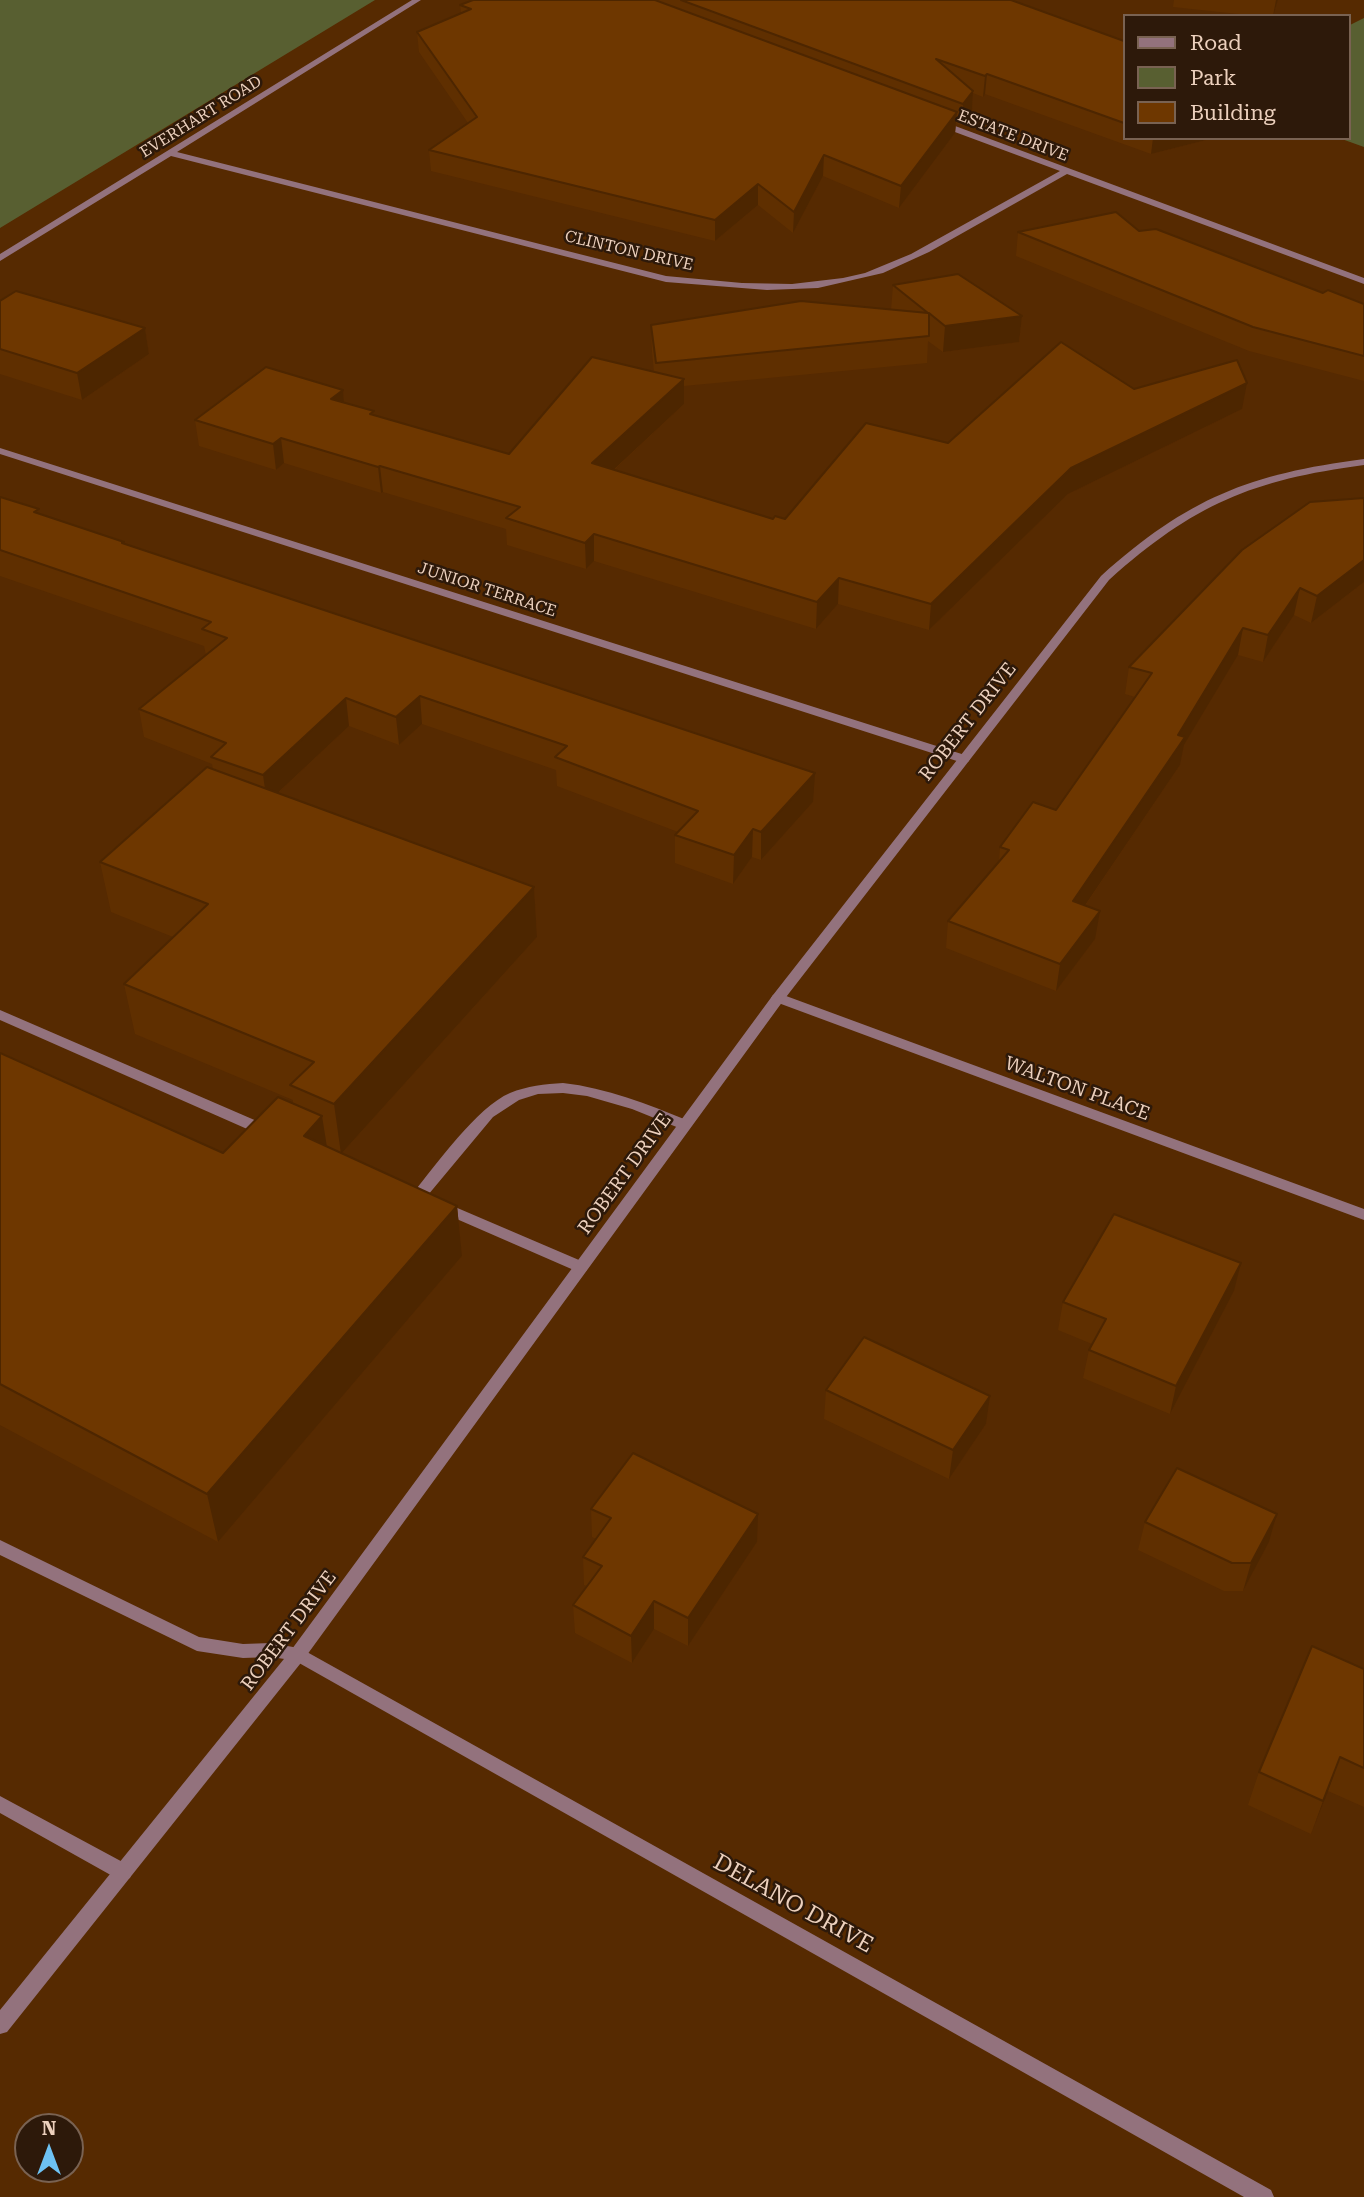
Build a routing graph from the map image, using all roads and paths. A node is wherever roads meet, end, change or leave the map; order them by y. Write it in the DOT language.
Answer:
graph roads {
  1 [pos="418,0"];
  2 [pos="924,117"];
  3 [pos="169,153"];
  4 [pos="1066,171"];
  5 [pos="0,258"];
  6 [pos="1364,281"];
  7 [pos="0,451"];
  8 [pos="1364,462"];
  9 [pos="964,759"];
  10 [pos="778,998"];
  11 [pos="0,1015"];
  12 [pos="684,1125"];
  13 [pos="280,1137"];
  14 [pos="1364,1215"];
  15 [pos="581,1267"];
  16 [pos="0,1547"];
  17 [pos="298,1654"];
  18 [pos="1,1807"];
  19 [pos="123,1872"];
  20 [pos="0,2025"];
  21 [pos="1264,2197"];
  1 -- 3 [label="street, EVERHART ROAD"];
  2 -- 4 [label="street, ESTATE DRIVE"];
  3 -- 4 [label="street, CLINTON DRIVE"];
  3 -- 5 [label="street, EVERHART ROAD"];
  4 -- 6 [label="street, ESTATE DRIVE"];
  7 -- 9 [label="street, JUNIOR TERRACE"];
  8 -- 9 [label="street, ROBERT DRIVE"];
  9 -- 10 [label="street, ROBERT DRIVE"];
  10 -- 12 [label="street, ROBERT DRIVE"];
  10 -- 14 [label="street, WALTON PLACE"];
  11 -- 13 [label="street"];
  12 -- 15 [label="street, ROBERT DRIVE"];
  12 -- 15 [label="street"];
  15 -- 17 [label="street, ROBERT DRIVE"];
  16 -- 17 [label="street"];
  17 -- 19 [label="street, ROBERT DRIVE"];
  17 -- 21 [label="street, DELANO DRIVE"];
  18 -- 19 [label="street"];
  19 -- 20 [label="street, ROBERT DRIVE"];
}
